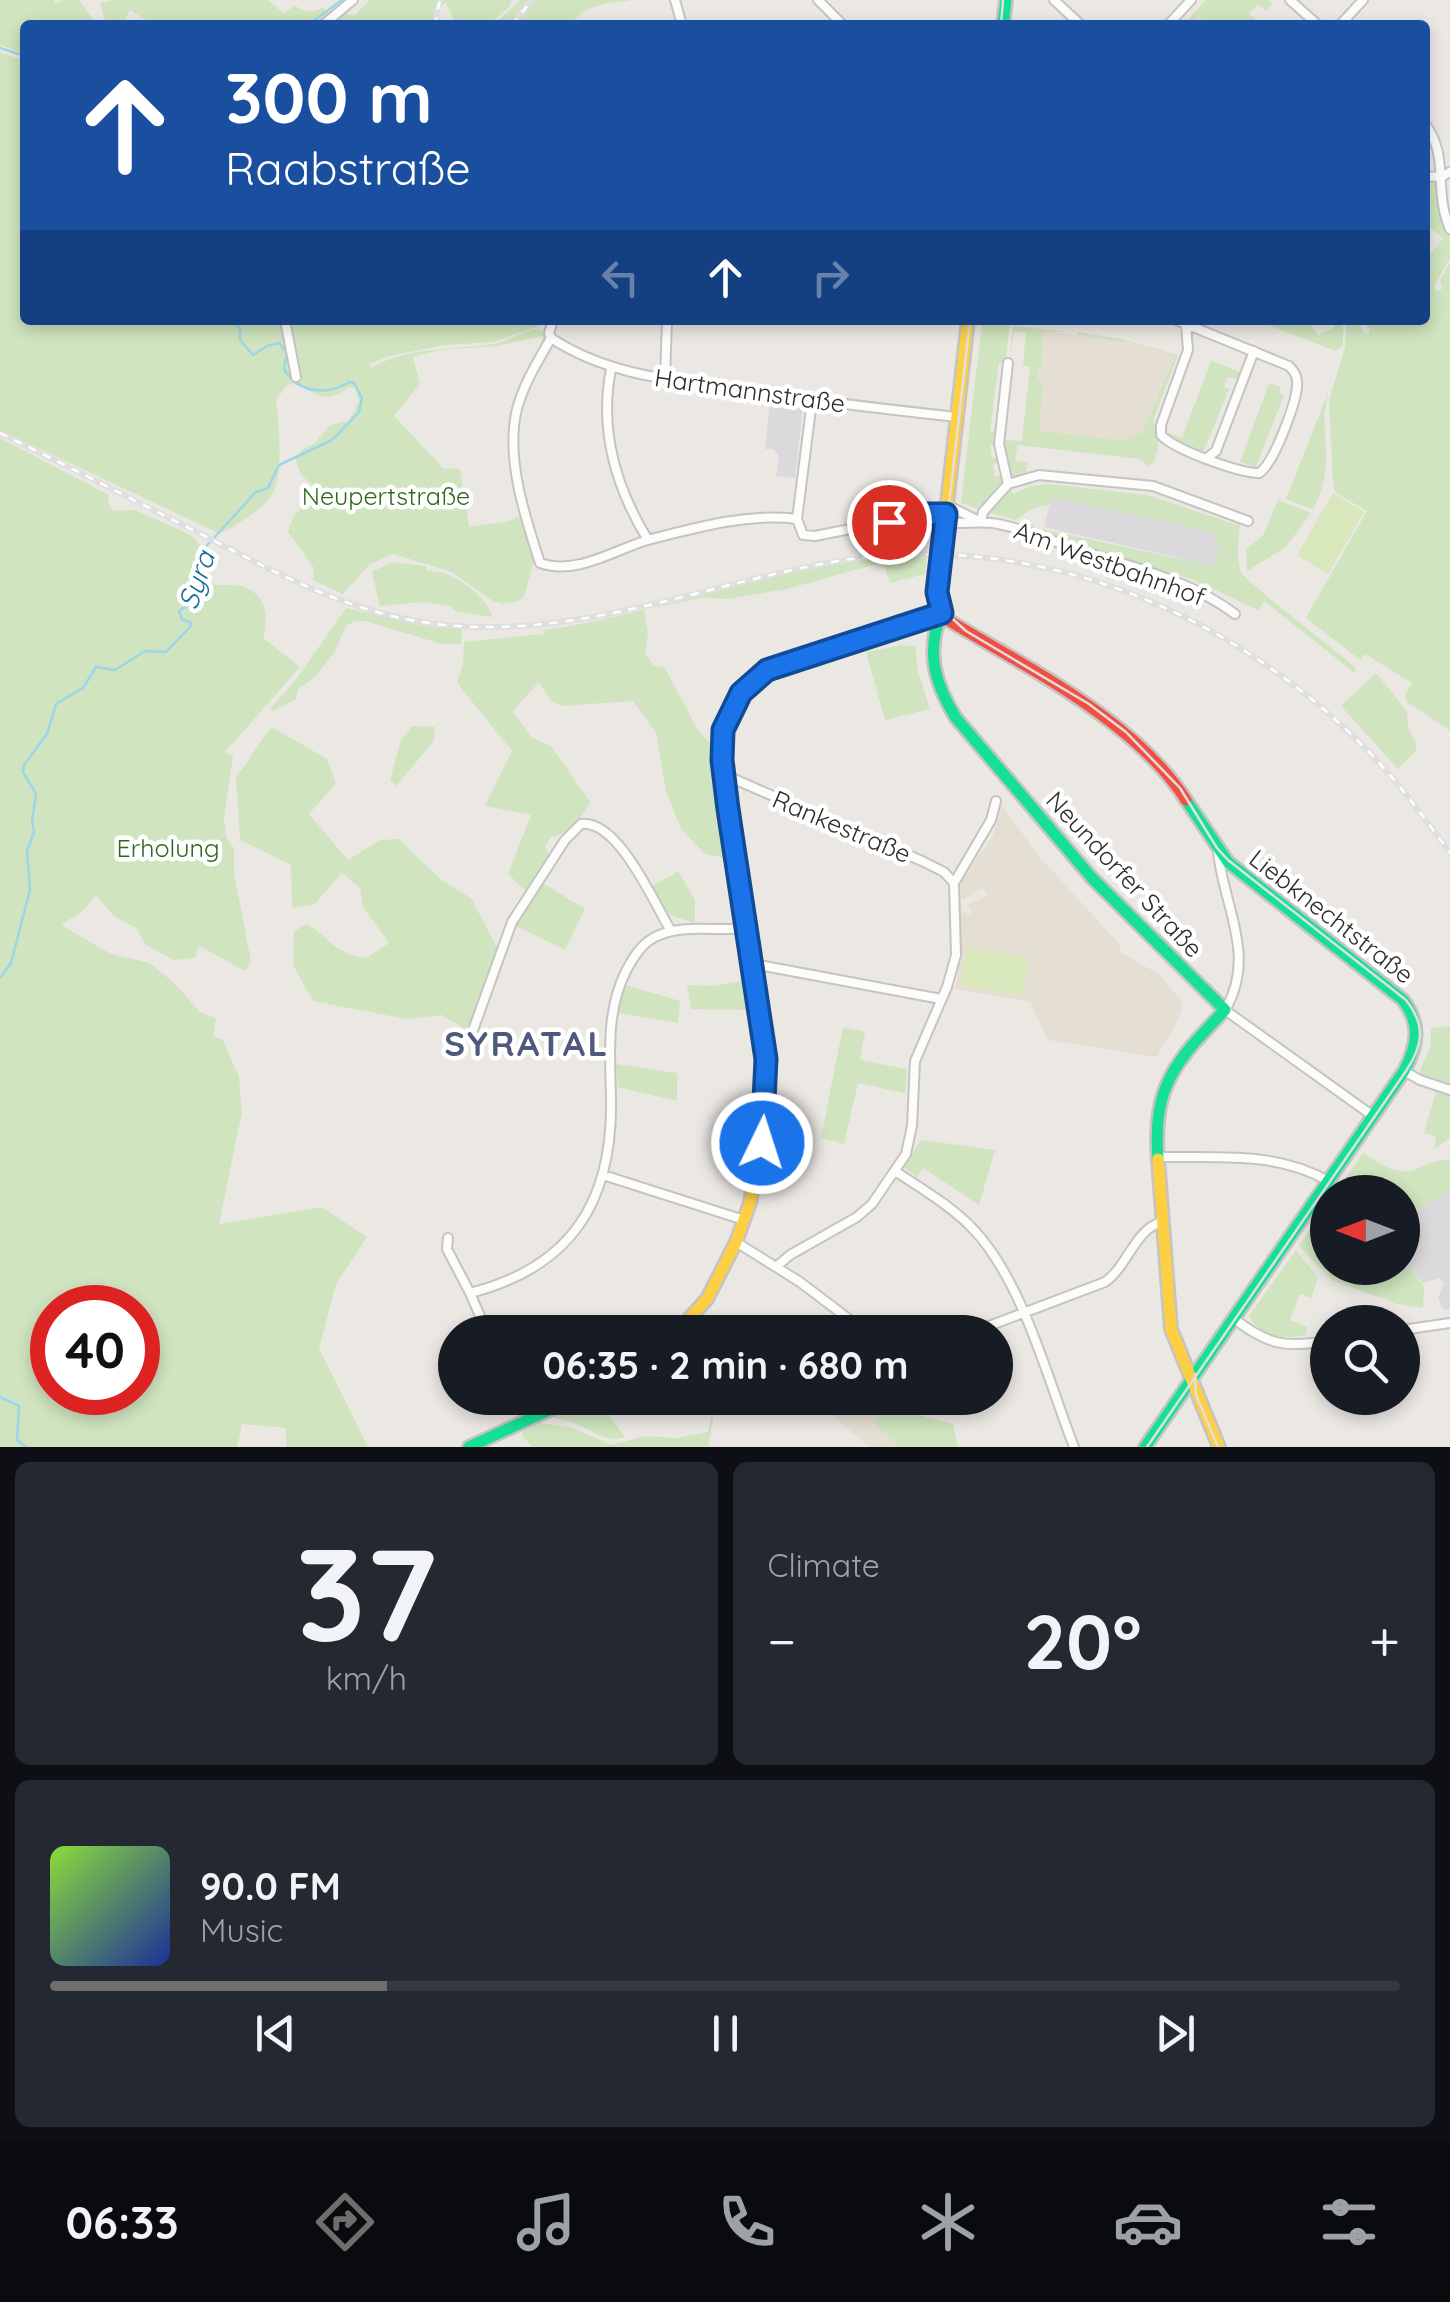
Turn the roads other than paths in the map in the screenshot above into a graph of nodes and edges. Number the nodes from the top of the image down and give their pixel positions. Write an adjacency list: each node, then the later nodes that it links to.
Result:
1 (1054, 0): 9 (street)
2 (1191, 0): 10 (street)
3 (1290, 0): 11 (street)
4 (1362, 0): 12 (street)
5 (352, 1): 7 (street)
6 (822, 1): 8 (street)
7 (329, 20)
8 (839, 20)
9 (1076, 20)
10 (1173, 20)
11 (1312, 20)
12 (1344, 20)
13 (1430, 132): 14 (street)
14 (1447, 174): 15 (street)
15 (1450, 229)
16 (287, 325): 25 (street)
17 (552, 325): 21 (street)
18 (667, 325): 26 (street)
19 (967, 325): 28 (street, Neundorfer Straße)
20 (1186, 325): 22 (street); 29 (street)
21 (551, 338): 24 (street, Hartmannstraße); 35 (street)
22 (1254, 351): 29 (street); 29 (street)
23 (1008, 363): 30 (street)
24 (611, 369): 26 (street, Hartmannstraße); 35 (street)
25 (296, 377)
26 (665, 378): 27 (street, Hartmannstraße)
27 (812, 401): 28 (street, Hartmannstraße); 32 (street)
28 (957, 417): 31 (street, Neundorfer Straße)
29 (1207, 458)
30 (1008, 484): 33 (street); 34 (street)
31 (945, 518): 32 (street); 34 (street, Am Westbahnhof); 34 (street, Am Westbahnhof); 36 (street, Neundorfer Straße, bridge)
32 (797, 519): 35 (street)
33 (1248, 521)
34 (981, 522): 37 (street, Am Westbahnhof)
35 (648, 540)
36 (942, 613): 38 (street); 40 (street, Liebknechtstraße); 46 (street, Neundorfer Straße)
37 (1236, 614)
38 (724, 780): 41 (street, Rankestraße); 42 (street)
39 (996, 801): 41 (street)
40 (1218, 851): 46 (street); 48 (street, Liebknechtstraße)
41 (954, 883): 45 (street)
42 (746, 928): 43 (street); 44 (street)
43 (671, 931): 47 (street); 53 (street)
44 (752, 966): 45 (street); 57 (street)
45 (941, 999): 52 (street)
46 (1225, 1010): 50 (street); 51 (street)
47 (472, 1033)
48 (1404, 1070): 49 (street); 50 (street, Liebknechtstraße)
49 (1450, 1090)
50 (1374, 1116): 55 (street, Liebknechtstraße)
51 (1156, 1157): 54 (street); 58 (street)
52 (895, 1171): 61 (street); 63 (street)
53 (603, 1175): 57 (street); 62 (street)
54 (1317, 1175)
55 (1332, 1175)
56 (1310, 1207): 68 (street, Liebknechtstraße)
57 (744, 1220): 60 (street)
58 (1161, 1222): 63 (street); 72 (street)
59 (448, 1238): 62 (street)
60 (736, 1242): 61 (street); 65 (street)
61 (776, 1267): 66 (street)
62 (470, 1293): 64 (street)
63 (1023, 1314): 67 (street); 75 (street)
64 (480, 1315)
65 (692, 1315)
66 (842, 1315)
67 (1013, 1318)
68 (1233, 1318): 71 (street); 72 (street, Liebknechtstraße)
69 (1450, 1323): 70 (street)
70 (1420, 1327)
71 (1310, 1343)
72 (1192, 1379): 76 (street, Liebknechtstraße); 77 (street)
73 (538, 1415): 74 (street)
74 (469, 1447)
75 (1074, 1447)
76 (1145, 1447)
77 (1219, 1447)

